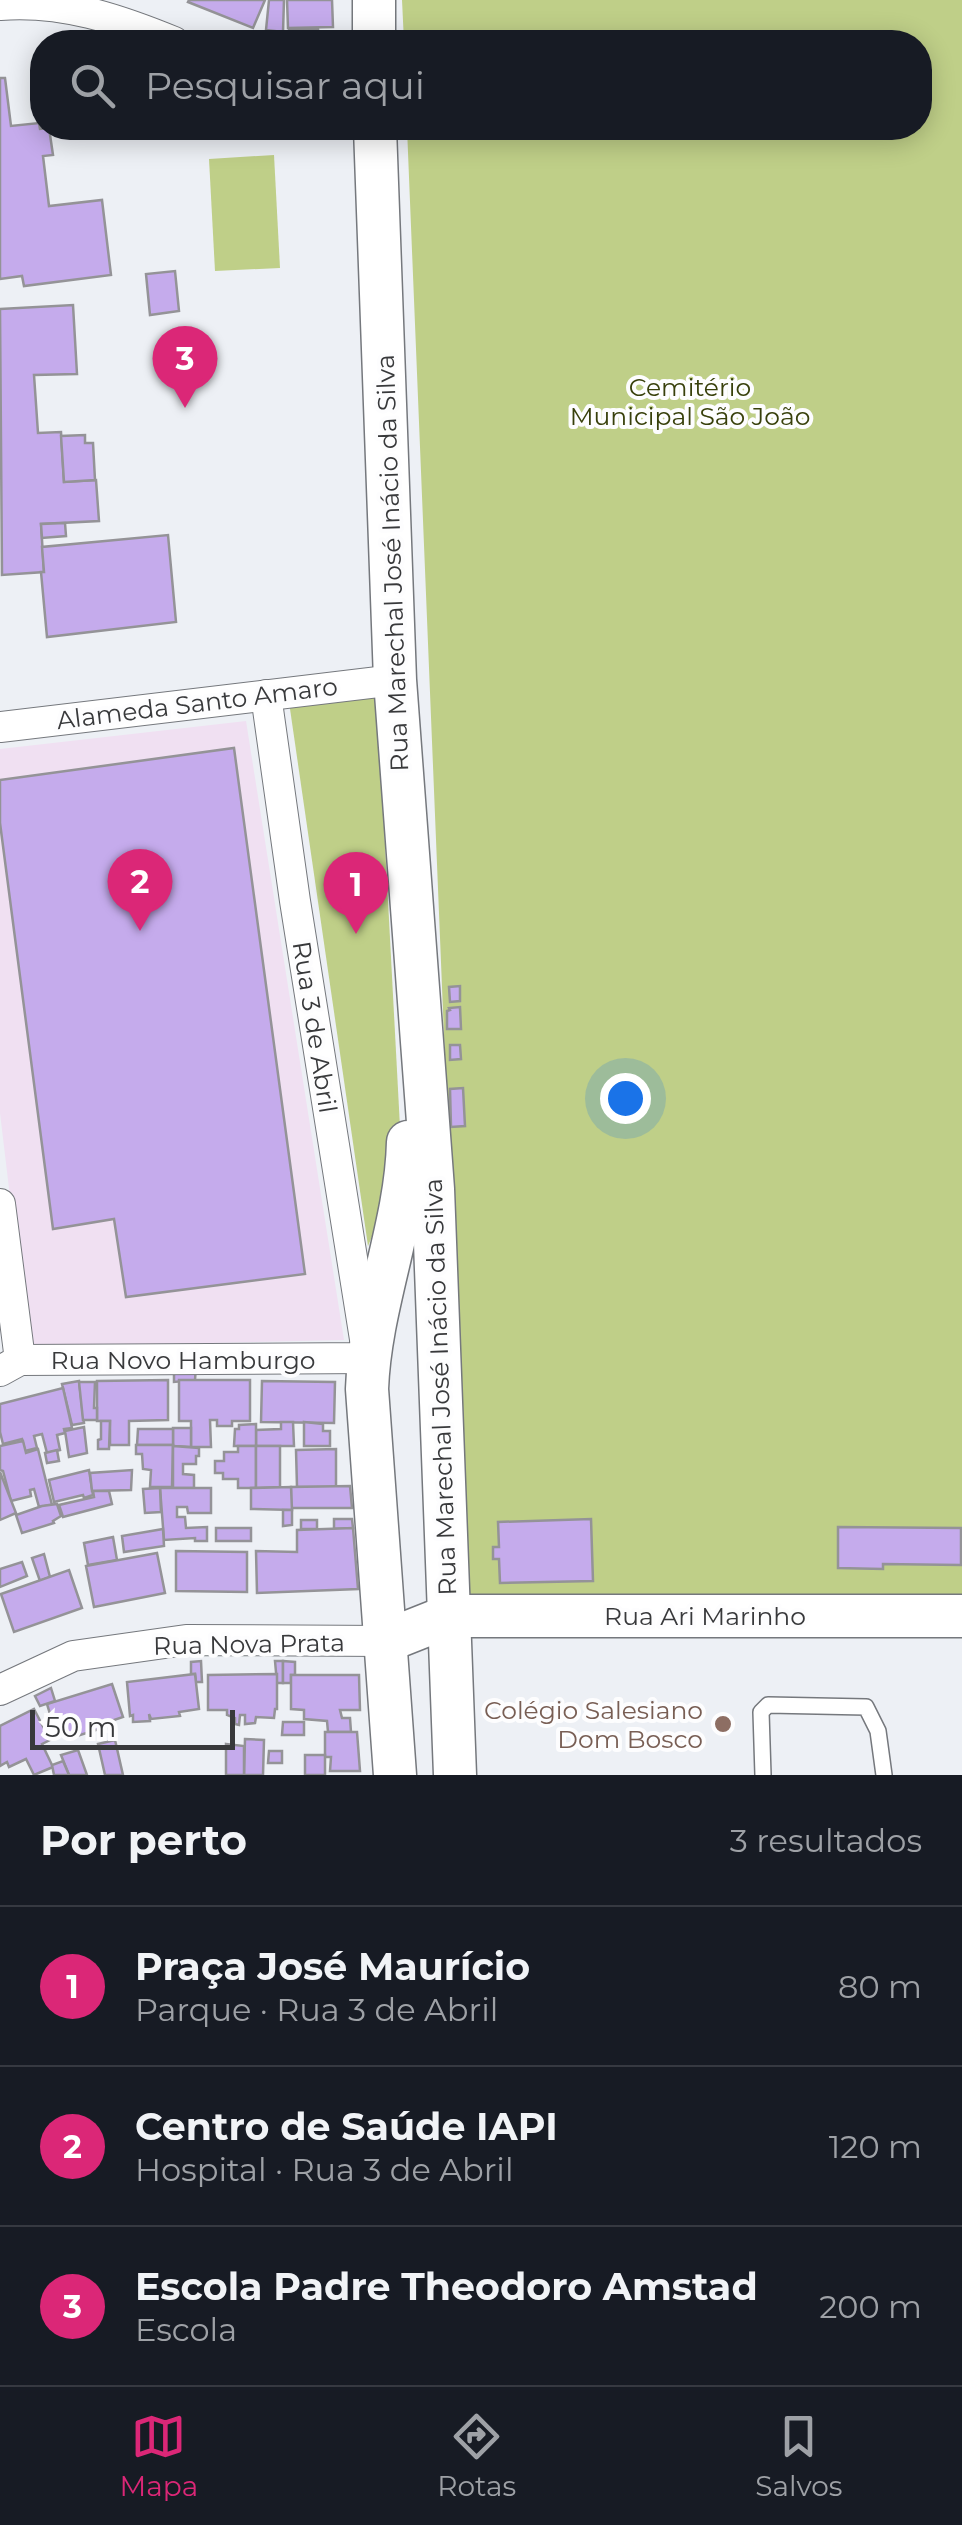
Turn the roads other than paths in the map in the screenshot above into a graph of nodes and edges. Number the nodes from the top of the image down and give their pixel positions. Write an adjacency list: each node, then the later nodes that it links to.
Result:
1 (374, 0): 4 (main road)
2 (0, 6): 3 (street)
3 (145, 30)
4 (374, 30)
5 (373, 140): 6 (main road, Rua Marechal José Inácio da Silva)
6 (395, 680): 7 (street, Alameda Santo Amaro); 9 (main road, Rua Marechal José Inácio da Silva)
7 (266, 696): 8 (street, Alameda Santo Amaro); 12 (street, Rua 3 de Abril)
8 (0, 726)
9 (420, 999): 10 (main road, Rua Marechal José Inácio da Silva); 12 (main road, Rua Marechal José Inácio da Silva)
10 (433, 1189): 12 (main road); 14 (main road, Rua Marechal José Inácio da Silva)
11 (0, 1204): 13 (street)
12 (368, 1358): 13 (street, Rua Novo Hamburgo); 16 (main road, Rua Marechal José Inácio da Silva)
13 (10, 1366)
14 (449, 1616): 15 (main road, Rua Ari Marinho); 16 (main road); 19 (main road, Rua Marechal José Inácio da Silva)
15 (962, 1616)
16 (386, 1641): 17 (street, Rua Nova Prata); 18 (main road, Rua Marechal José Inácio da Silva)
17 (0, 1690)
18 (395, 1775)
19 (455, 1775)
20 (763, 1775): 21 (lane)
21 (884, 1775)

